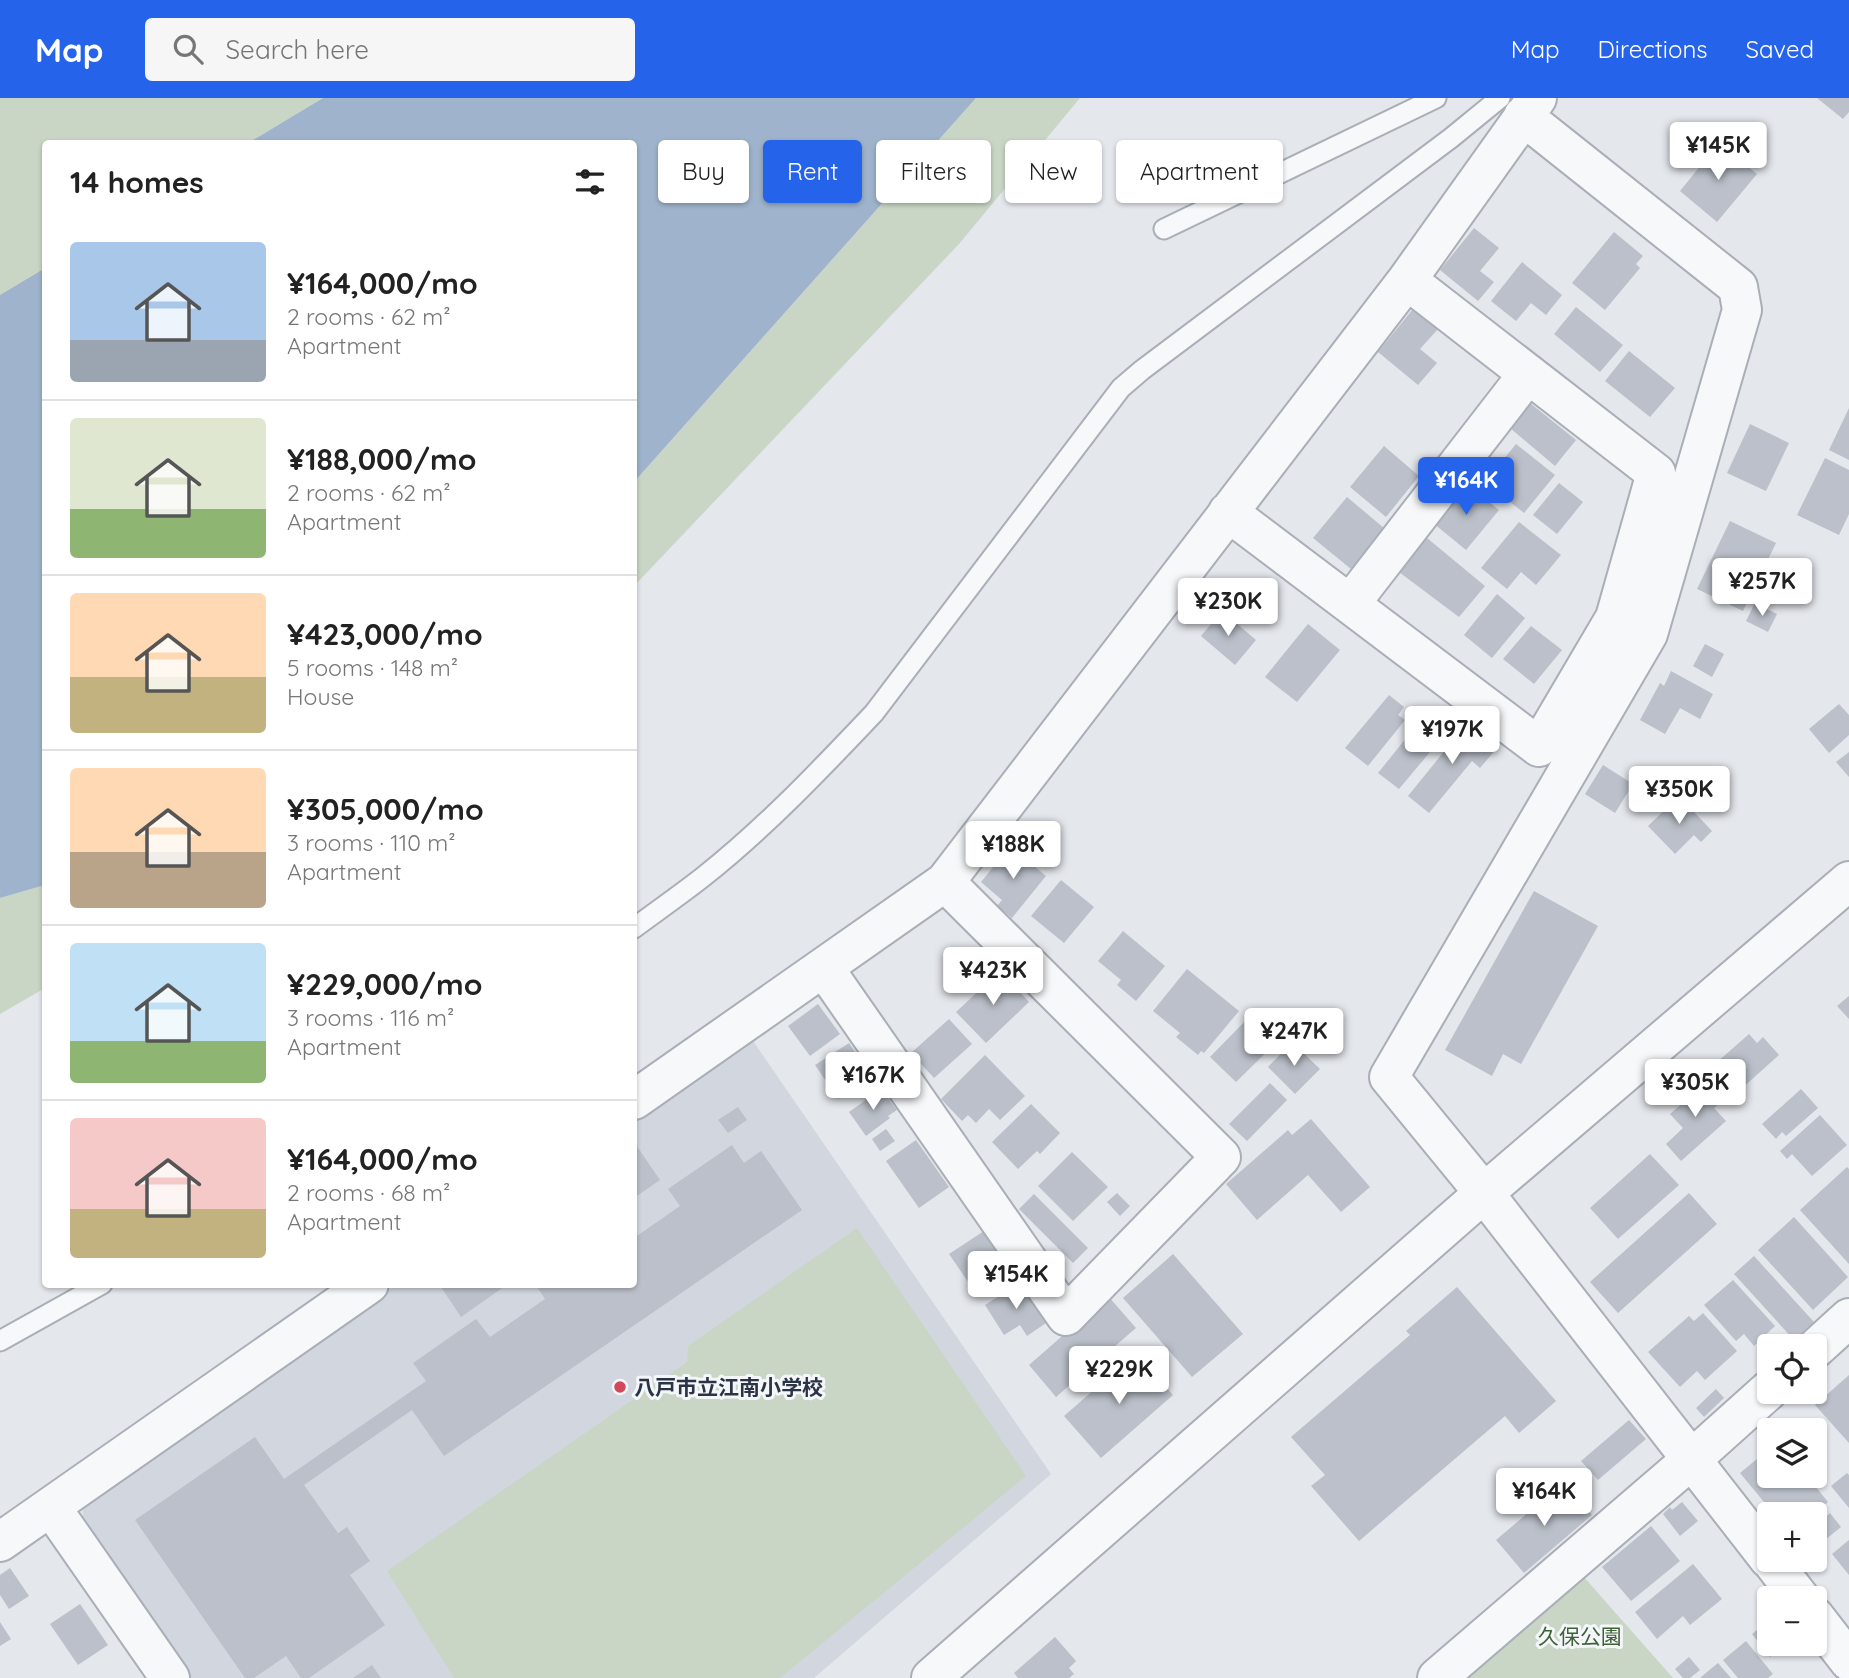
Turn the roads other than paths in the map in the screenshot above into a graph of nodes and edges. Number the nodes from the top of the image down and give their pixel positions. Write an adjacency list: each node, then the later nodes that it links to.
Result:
1 (1436, 98): 3 (lane)
2 (1521, 103): 4 (street); 10 (lane); 13 (street)
3 (1164, 229)
4 (1407, 280): 5 (street); 6 (street)
5 (1528, 374): 7 (street); 7 (street)
6 (1228, 512): 7 (street); 9 (street)
7 (1350, 604)
8 (1849, 881): 13 (street)
9 (945, 882): 11 (street); 11 (street)
10 (637, 926)
11 (824, 968): 12 (street)
12 (637, 1098)
13 (1484, 1193): 20 (street); 28 (street)
14 (95, 1288): 18 (lane)
15 (363, 1288): 21 (street)
16 (1849, 1318): 17 (street)
17 (1827, 1338)
18 (0, 1341)
19 (1757, 1401): 20 (street)
20 (1692, 1459): 23 (street); 30 (street)
21 (51, 1507): 22 (street); 29 (street)
22 (0, 1542)
23 (1757, 1543)
24 (1779, 1572): 25 (street)
25 (1790, 1586)
26 (1827, 1633): 27 (street)
27 (1849, 1661)
28 (943, 1674)
29 (170, 1678)
30 (1437, 1678)

